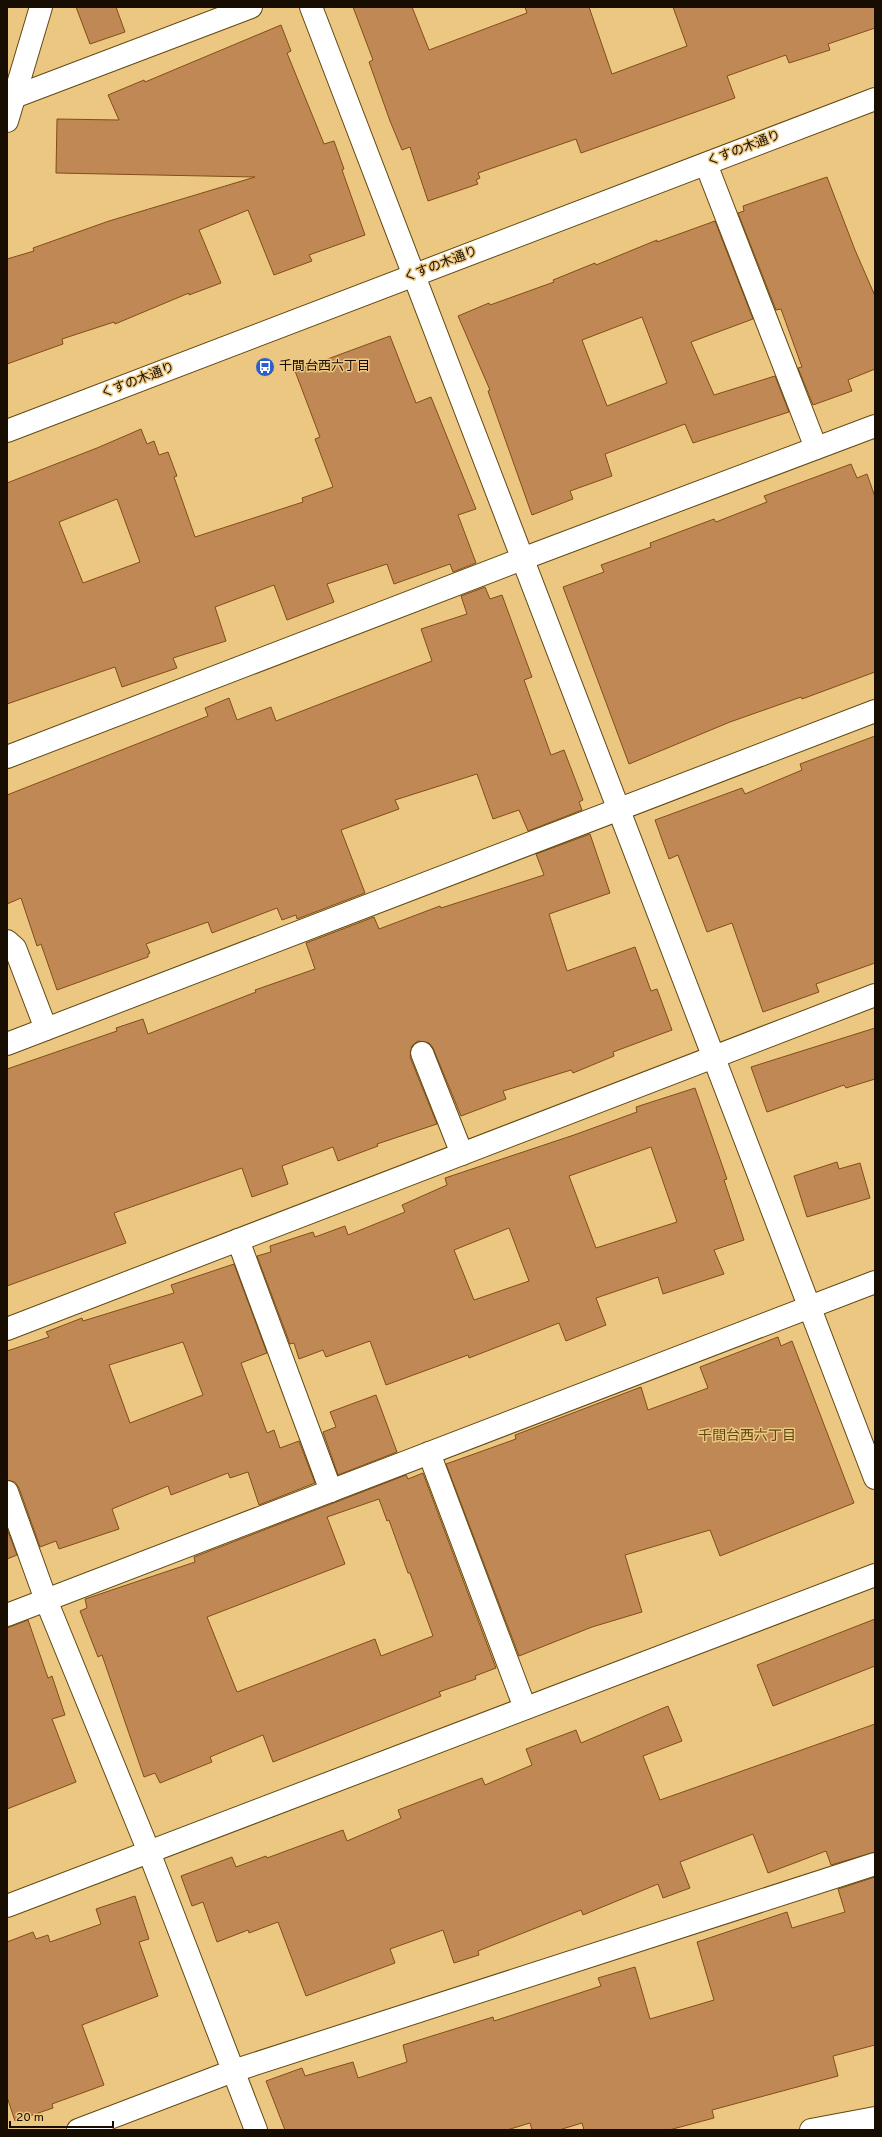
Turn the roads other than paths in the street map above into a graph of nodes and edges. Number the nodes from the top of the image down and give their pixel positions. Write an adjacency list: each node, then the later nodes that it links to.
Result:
1 (41, 7): 4 (street)
2 (251, 7): 4 (street)
3 (311, 7): 8 (street)
4 (14, 97): 6 (street)
5 (875, 99): 7 (street, くすの木通り)
6 (7, 121)
7 (706, 164): 8 (street, くすの木通り); 11 (street)
8 (413, 276): 10 (street, くすの木通り); 12 (street)
9 (875, 426): 11 (street)
10 (7, 431)
11 (816, 448): 12 (street)
12 (522, 559): 14 (street); 15 (street)
13 (875, 711): 15 (street)
14 (7, 757)
15 (618, 810): 18 (street); 21 (street)
16 (7, 941): 18 (street)
17 (875, 995): 21 (street)
18 (46, 1029): 19 (street)
19 (7, 1044)
20 (422, 1053): 22 (street)
21 (713, 1057): 22 (street); 25 (street)
22 (462, 1154): 23 (street)
23 (238, 1240): 26 (street); 29 (street)
24 (875, 1282): 25 (street)
25 (809, 1307): 27 (street); 28 (street)
26 (7, 1329)
27 (429, 1453): 29 (street); 34 (street)
28 (875, 1478)
29 (331, 1491): 32 (street)
30 (7, 1492): 32 (street)
31 (875, 1575): 34 (street)
32 (46, 1600): 33 (street); 35 (street)
33 (7, 1615)
34 (525, 1708): 35 (street)
35 (149, 1852): 37 (street); 38 (street)
36 (875, 1864): 38 (street)
37 (7, 1906)
38 (233, 2071): 40 (street); 41 (street)
39 (875, 2118): 42 (street)
40 (78, 2130)
41 (256, 2130)
42 (811, 2130)

